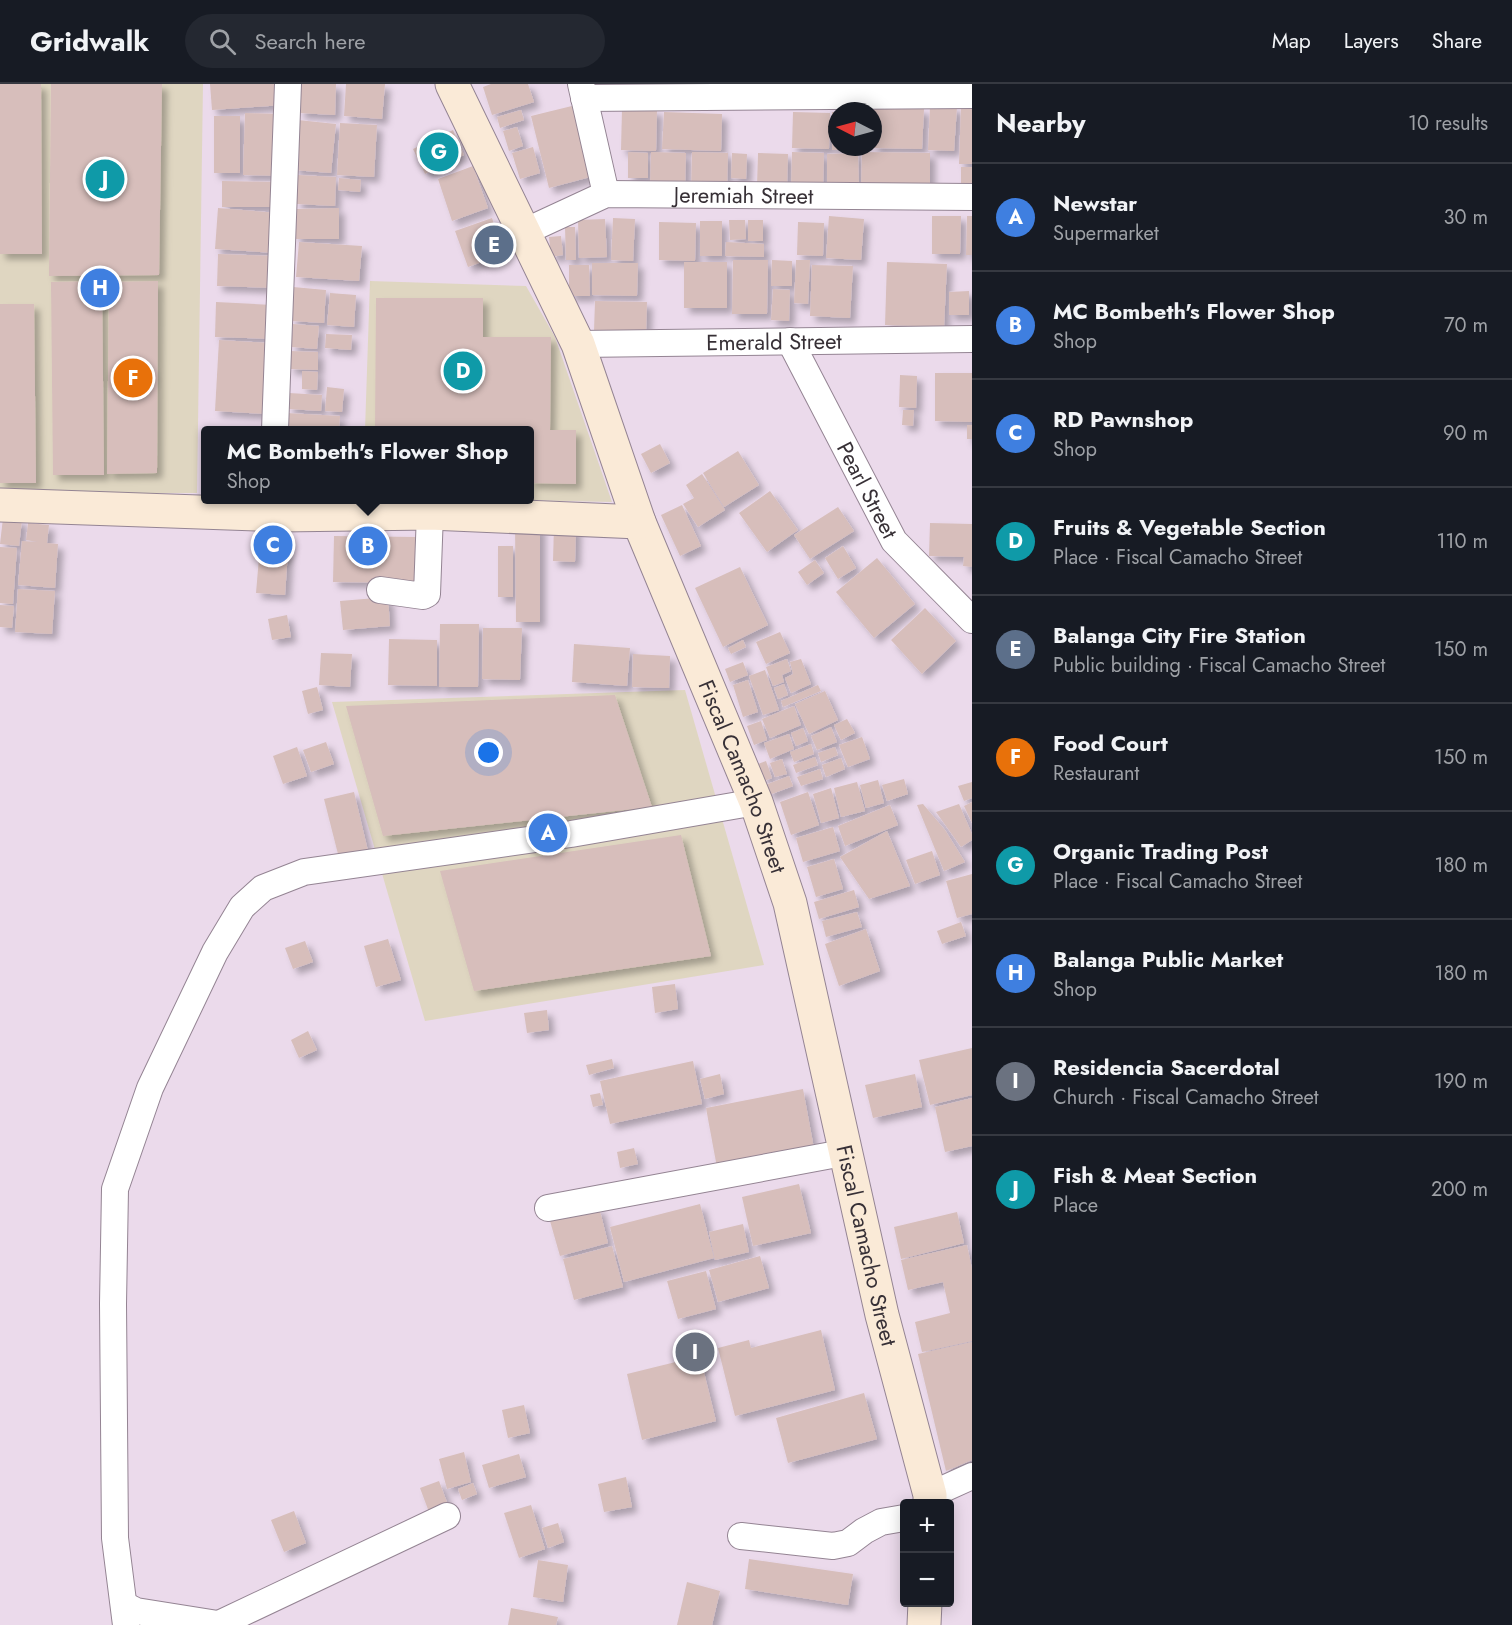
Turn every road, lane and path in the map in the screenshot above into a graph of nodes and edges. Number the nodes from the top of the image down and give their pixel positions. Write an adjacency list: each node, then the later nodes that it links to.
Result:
1 (288, 84): 11 (street)
2 (452, 84): 7 (street, Fiscal Camacho Street)
3 (583, 91): 4 (street); 5 (street)
4 (972, 95)
5 (606, 194): 6 (street, Jeremiah Street); 7 (street, Jeremiah Street)
6 (972, 197)
7 (524, 232): 10 (street, Fiscal Camacho Street)
8 (972, 339): 9 (street, Emerald Street)
9 (790, 341): 10 (street, Emerald Street); 17 (street, Pearl Street)
10 (578, 344): 15 (street, Fiscal Camacho Street)
11 (275, 426)
12 (0, 505): 13 (street)
13 (280, 507): 14 (street)
14 (430, 513): 15 (street); 16 (street)
15 (639, 522): 18 (street, Fiscal Camacho Street)
16 (380, 590)
17 (972, 620)
18 (756, 802): 19 (street, Fiscal Camacho Street); 27 (street)
19 (848, 1152): 20 (street); 22 (street, Fiscal Camacho Street)
20 (548, 1208)
21 (972, 1476): 22 (street)
22 (930, 1499)
23 (447, 1516): 28 (street)
24 (900, 1519): 25 (street)
25 (741, 1536)
26 (925, 1607): 29 (street)
27 (126, 1615): 28 (street)
28 (221, 1624)
29 (924, 1625)

